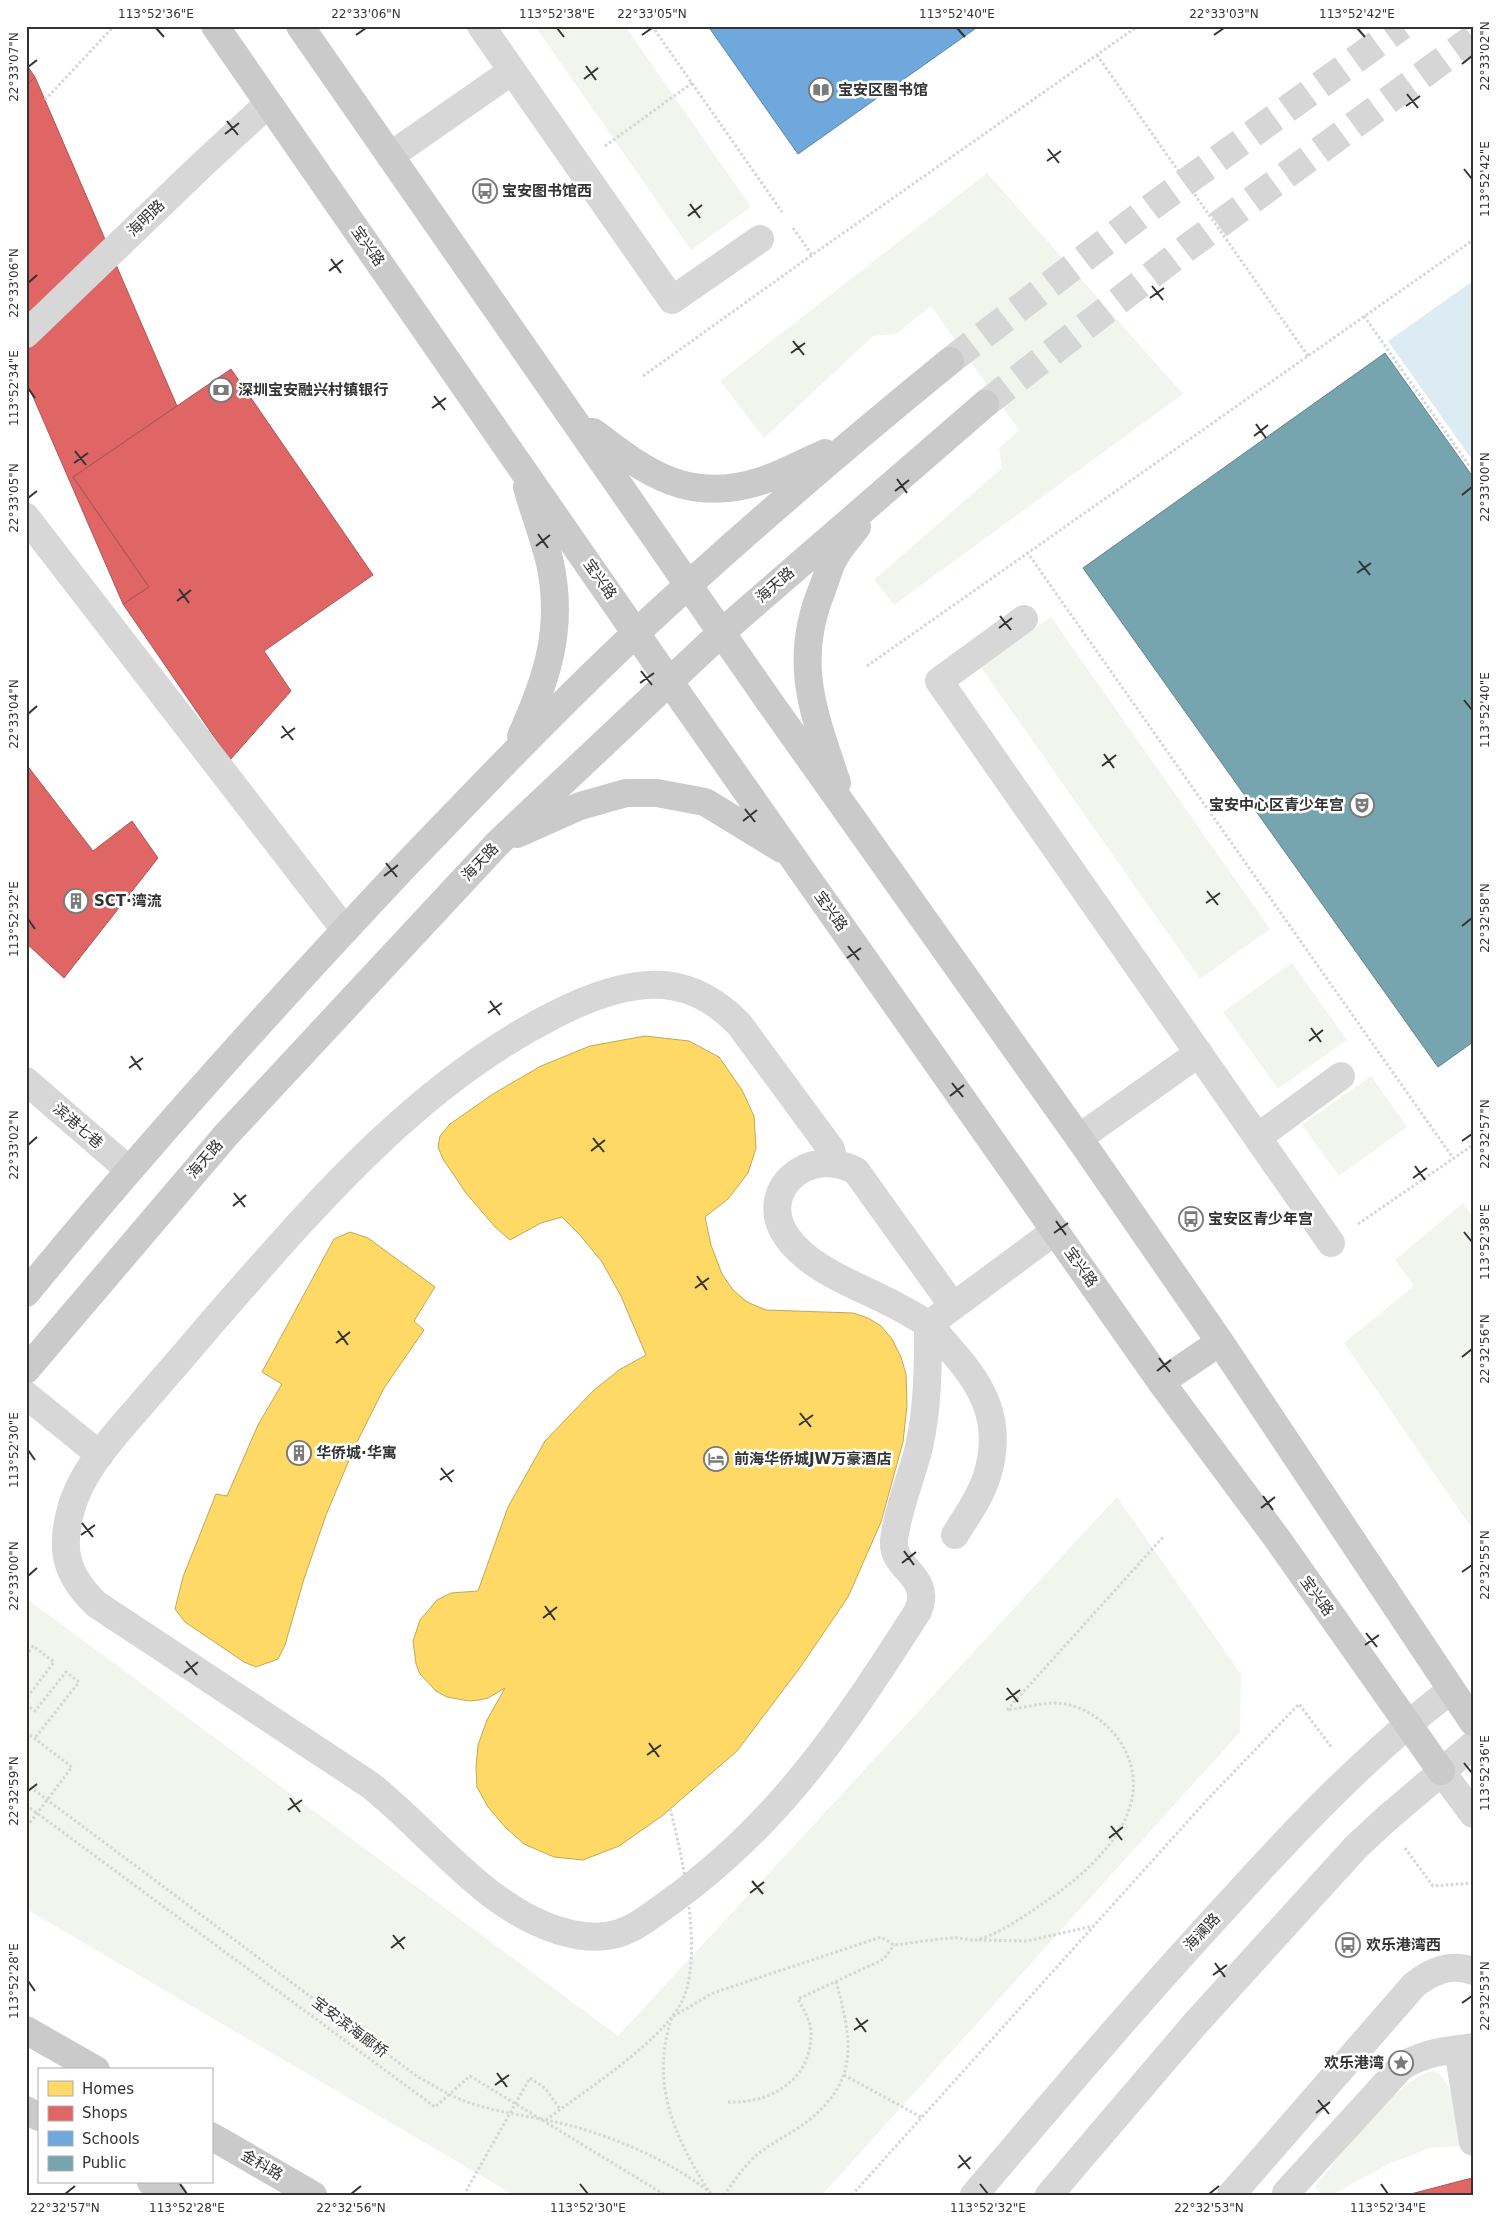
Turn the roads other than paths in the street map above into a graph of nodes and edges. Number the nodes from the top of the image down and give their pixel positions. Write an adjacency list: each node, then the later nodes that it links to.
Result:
1 (215, 26): 5 (main road, 宝兴路)
2 (300, 26): 6 (main road)
3 (481, 26): 4 (street)
4 (512, 71): 6 (street); 7 (street)
5 (268, 104): 8 (street, 海明路); 13 (main road, 宝兴路)
6 (390, 156): 11 (main road)
7 (760, 239)
8 (26, 334)
9 (950, 361): 12 (main road)
10 (985, 404): 14 (main road, 海天路)
11 (572, 416): 12 (main road); 16 (main road)
12 (851, 441): 16 (main road)
13 (519, 461): 18 (main road, 宝兴路); 21 (main road)
14 (889, 486): 19 (main road, 海天路); 22 (main road)
15 (26, 517): 25 (street)
16 (689, 585): 18 (main road); 19 (main road)
17 (1024, 619): 26 (street)
18 (637, 632): 20 (main road, 宝兴路); 21 (main road)
19 (722, 632): 20 (main road, 海天路); 22 (main road)
20 (669, 681): 23 (main road, 海天路); 24 (main road, 宝兴路)
21 (514, 752): 25 (main road)
22 (846, 810): 30 (main road)
23 (498, 844): 24 (main road); 39 (main road, 海天路)
24 (791, 854): 33 (main road, 宝兴路)
25 (345, 930): 32 (main road)
26 (1199, 1053): 29 (street); 30 (street)
27 (1341, 1076): 29 (street)
28 (26, 1081): 32 (street, 滨港七巷)
29 (1258, 1137): 34 (street)
30 (1079, 1138): 38 (main road)
31 (834, 1162): 36 (street); 37 (street); 42 (street)
32 (129, 1170): 35 (main road)
33 (1055, 1231): 36 (street); 40 (main road, 宝兴路)
34 (1331, 1243)
35 (26, 1293)
36 (953, 1306): 37 (street)
37 (928, 1325): 42 (street); 43 (street)
38 (1220, 1342): 40 (main road); 44 (main road)
39 (26, 1370)
40 (1161, 1382): 46 (main road, 宝兴路)
41 (26, 1395): 42 (street)
42 (100, 1455)
43 (955, 1535)
44 (1450, 1690): 45 (main road); 46 (street, 海澜路)
45 (1473, 1722)
46 (1408, 1723): 48 (main road, 宝兴路); 62 (street, 海澜路)
47 (1473, 1745): 48 (street)
48 (1441, 1771): 49 (street, 宝兴路); 63 (street)
49 (1473, 1814)
50 (1473, 1971): 64 (street)
51 (26, 2030): 53 (main road)
52 (1466, 2048): 57 (street); 59 (street)
53 (92, 2068)
54 (26, 2110): 55 (main road)
55 (38, 2117)
56 (212, 2137): 61 (main road, 金科路)
57 (1473, 2142)
58 (154, 2184): 60 (main road)
59 (1286, 2193)
60 (173, 2195)
61 (313, 2195)
62 (974, 2195)
63 (1049, 2195)
64 (1231, 2195)

